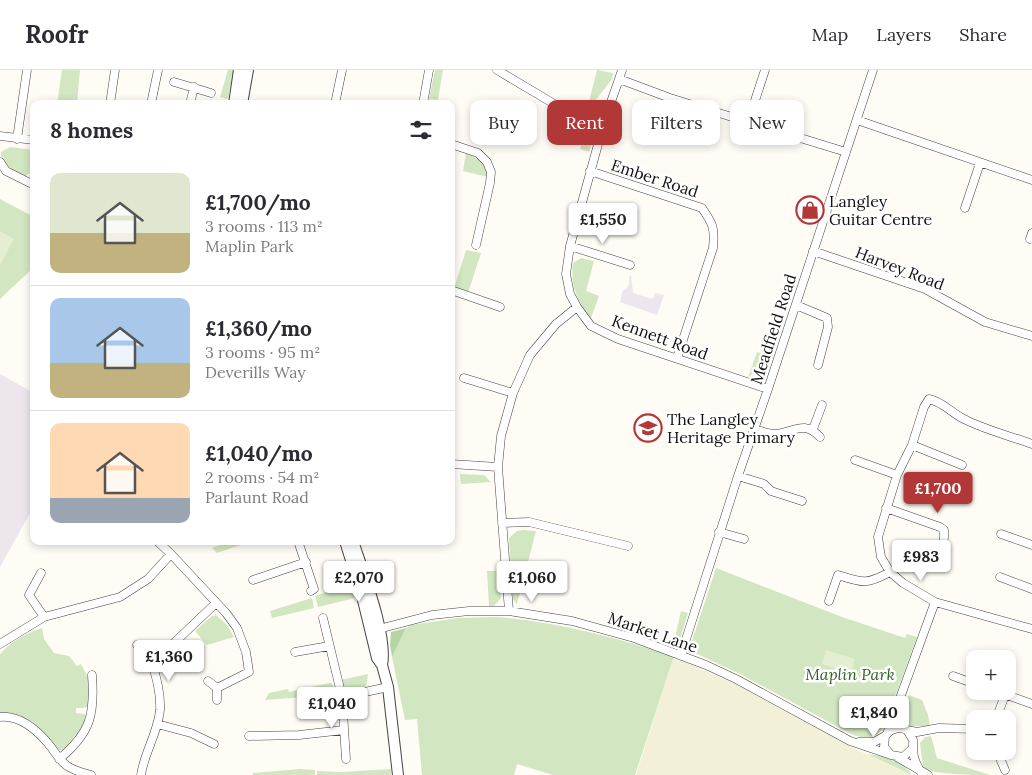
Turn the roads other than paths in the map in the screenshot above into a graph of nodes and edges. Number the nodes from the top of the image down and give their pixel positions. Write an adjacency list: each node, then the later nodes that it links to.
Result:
1 (27, 70): 29 (street)
2 (116, 70): 16 (street)
3 (158, 70): 17 (street)
4 (239, 70): 19 (street)
5 (248, 70): 20 (street)
6 (342, 70): 21 (street)
7 (429, 70): 22 (street)
8 (497, 70): 23 (street)
9 (622, 70): 12 (street, Kennett Road)
10 (765, 70): 25 (street)
11 (874, 70): 27 (street, Meadfield Road)
12 (619, 79): 24 (street, Kennett Road); 26 (street)
13 (174, 82): 14 (street)
14 (194, 87): 15 (street); 18 (street)
15 (212, 93)
16 (111, 100)
17 (152, 100)
18 (191, 100)
19 (235, 100)
20 (243, 100)
21 (336, 100)
22 (424, 100)
23 (548, 100)
24 (612, 100)
25 (755, 100)
26 (730, 116)
27 (857, 120): 35 (street, Meadfield Road); 37 (street)
28 (1, 136): 29 (street); 32 (street)
29 (16, 139): 31 (street)
30 (804, 139): 35 (street)
31 (30, 140)
32 (0, 145)
33 (455, 145): 42 (street)
34 (598, 145): 38 (street, Kennett Road)
35 (846, 152): 44 (street, Meadfield Road)
36 (0, 162): 40 (street)
37 (980, 163): 39 (street); 41 (street)
38 (590, 171): 43 (street, Kennett Road); 51 (street, Ember Road)
39 (1032, 180)
40 (30, 183)
41 (966, 208)
42 (476, 245)
43 (570, 246): 45 (street); 49 (street, Kennett Road)
44 (813, 251): 47 (street, Meadfield Road); 50 (street, Harvey Road)
45 (630, 265)
46 (455, 291): 48 (street)
47 (796, 305): 52 (street); 54 (street, Meadfield Road)
48 (500, 306)
49 (576, 307): 51 (street, Kennett Road); 55 (street)
50 (1032, 336)
51 (677, 358): 54 (street, Kennett Road)
52 (818, 365)
53 (464, 378): 55 (street)
54 (768, 389): 57 (street, Meadfield Road)
55 (513, 394): 65 (street)
56 (822, 405): 58 (street)
57 (754, 429): 58 (street); 67 (street, Meadfield Road)
58 (813, 429): 59 (street)
59 (820, 437)
60 (1032, 444): 61 (street)
61 (912, 446): 64 (street); 66 (street)
62 (855, 460): 66 (street)
63 (455, 464): 65 (street)
64 (962, 465)
65 (498, 467): 70 (street)
66 (897, 475): 69 (street)
67 (738, 476): 68 (street); 71 (street, Meadfield Road)
68 (802, 501)
69 (886, 508): 80 (street); 83 (street)
70 (502, 523): 79 (street); 92 (street)
71 (720, 532): 73 (street); 101 (street, Meadfield Road)
72 (1001, 534): 78 (street)
73 (744, 539)
74 (161, 545): 81 (street)
75 (300, 545): 82 (street)
76 (346, 545): 96 (street)
77 (354, 545): 96 (street)
78 (1032, 545)
79 (628, 546)
80 (941, 553)
81 (171, 554): 91 (street); 93 (street)
82 (306, 562): 86 (street); 88 (street)
83 (890, 572): 89 (street); 90 (street)
84 (41, 573): 93 (street)
85 (1000, 578): 87 (street)
86 (253, 580)
87 (1032, 589)
88 (312, 591)
89 (829, 601)
90 (935, 602): 95 (street); 113 (street)
91 (216, 603): 102 (street); 107 (street)
92 (509, 611): 96 (street, Market Lane); 101 (street, Market Lane)
93 (44, 617): 97 (street)
94 (322, 618): 99 (street)
95 (1032, 629)
96 (375, 630): 108 (street)
97 (0, 644)
98 (137, 645): 102 (street)
99 (329, 646): 100 (street); 109 (street)
100 (295, 652)
101 (681, 655): 123 (street, Market Lane)
102 (151, 660): 115 (street)
103 (92, 675): 127 (street)
104 (953, 676): 106 (street)
105 (208, 681): 107 (street)
106 (966, 681)
107 (217, 688): 111 (street)
108 (388, 688): 109 (street); 134 (street)
109 (342, 697): 118 (street)
110 (1016, 698): 112 (street)
111 (217, 700)
112 (1032, 704)
113 (897, 708): 117 (street); 120 (street)
114 (0, 717): 127 (street)
115 (157, 724): 124 (street); 133 (street)
116 (966, 728): 119 (street)
117 (905, 729): 119 (street); 120 (street); 122 (street)
118 (344, 730): 121 (street); 128 (street)
119 (925, 731): 122 (street)
120 (887, 734): 123 (street); 126 (street)
121 (249, 736)
122 (913, 740): 125 (street)
123 (850, 741): 126 (street, Market Lane)
124 (214, 744)
125 (912, 749): 126 (street); 131 (street)
126 (894, 756): 131 (street, Market Lane)
127 (59, 759): 132 (street)
128 (346, 760)
129 (1001, 760): 130 (street)
130 (1005, 770)
131 (924, 773)
132 (91, 775)
133 (141, 775)
134 (398, 775)

